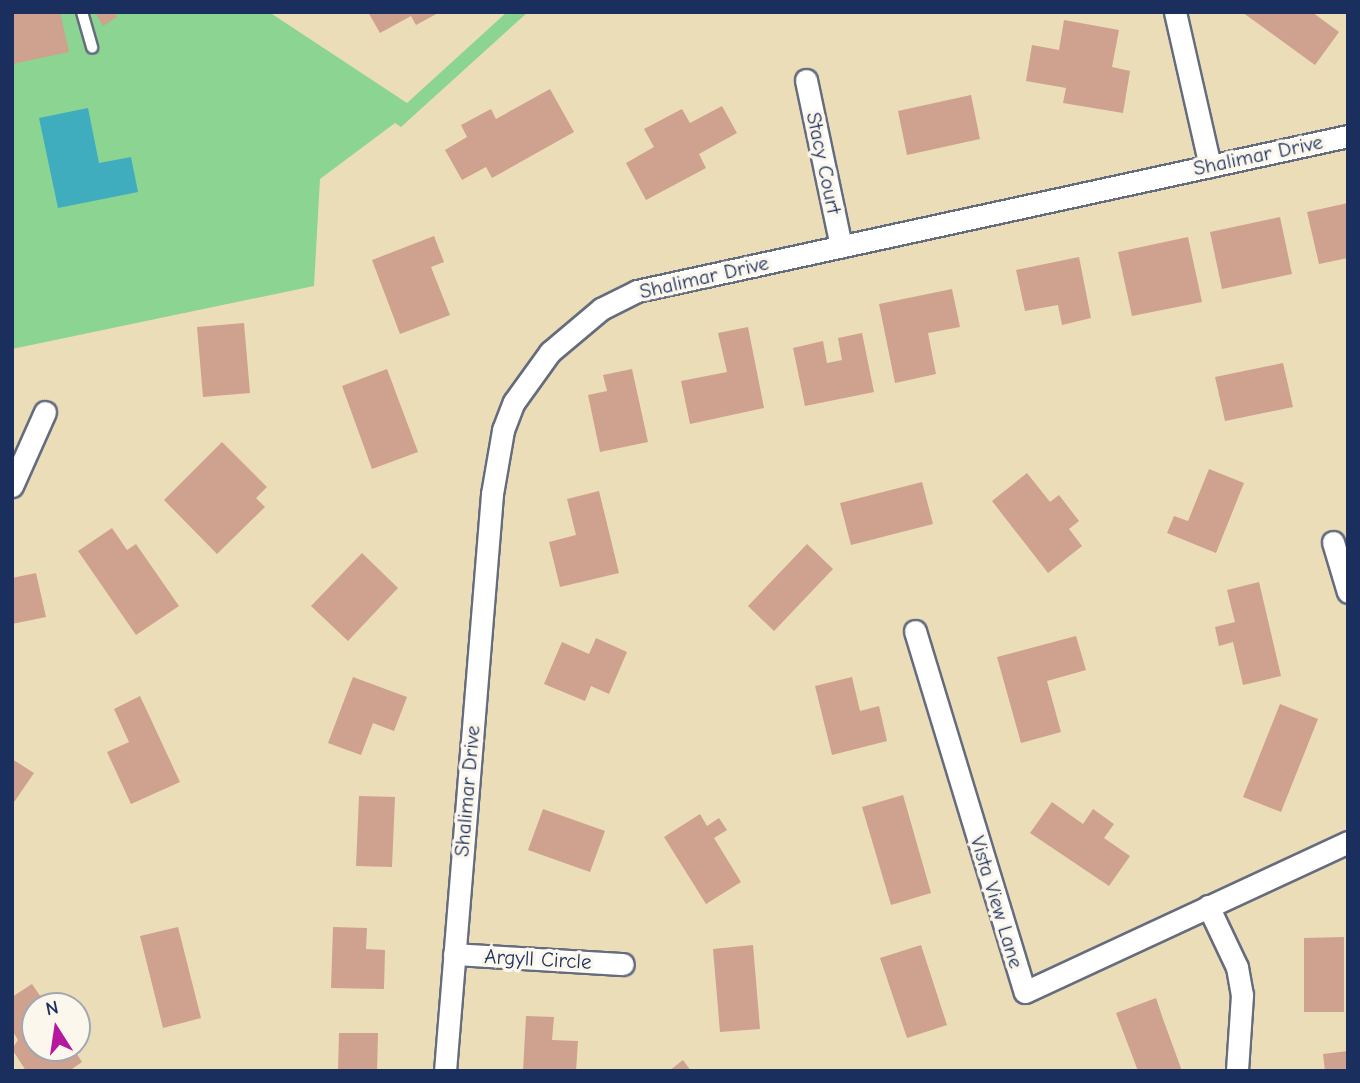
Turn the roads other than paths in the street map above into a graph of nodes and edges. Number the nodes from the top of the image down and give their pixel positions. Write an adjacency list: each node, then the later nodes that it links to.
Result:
1 (82, 12): 3 (lane)
2 (1175, 12): 6 (street)
3 (92, 48)
4 (806, 80): 7 (street, Stacy Court)
5 (1348, 136): 6 (street, Shalimar Drive)
6 (1210, 166): 7 (street, Shalimar Drive)
7 (841, 246): 15 (street, Shalimar Drive)
8 (45, 412): 9 (street)
9 (12, 486)
10 (1333, 542): 11 (street)
11 (1348, 592)
12 (915, 631): 14 (street, Vista View Lane)
13 (1348, 842): 14 (street, Vista View Lane)
14 (1208, 906): 18 (street)
15 (454, 954): 16 (street, Argyll Circle); 17 (street, Shalimar Drive)
16 (623, 964)
17 (445, 1071)
18 (1237, 1071)

